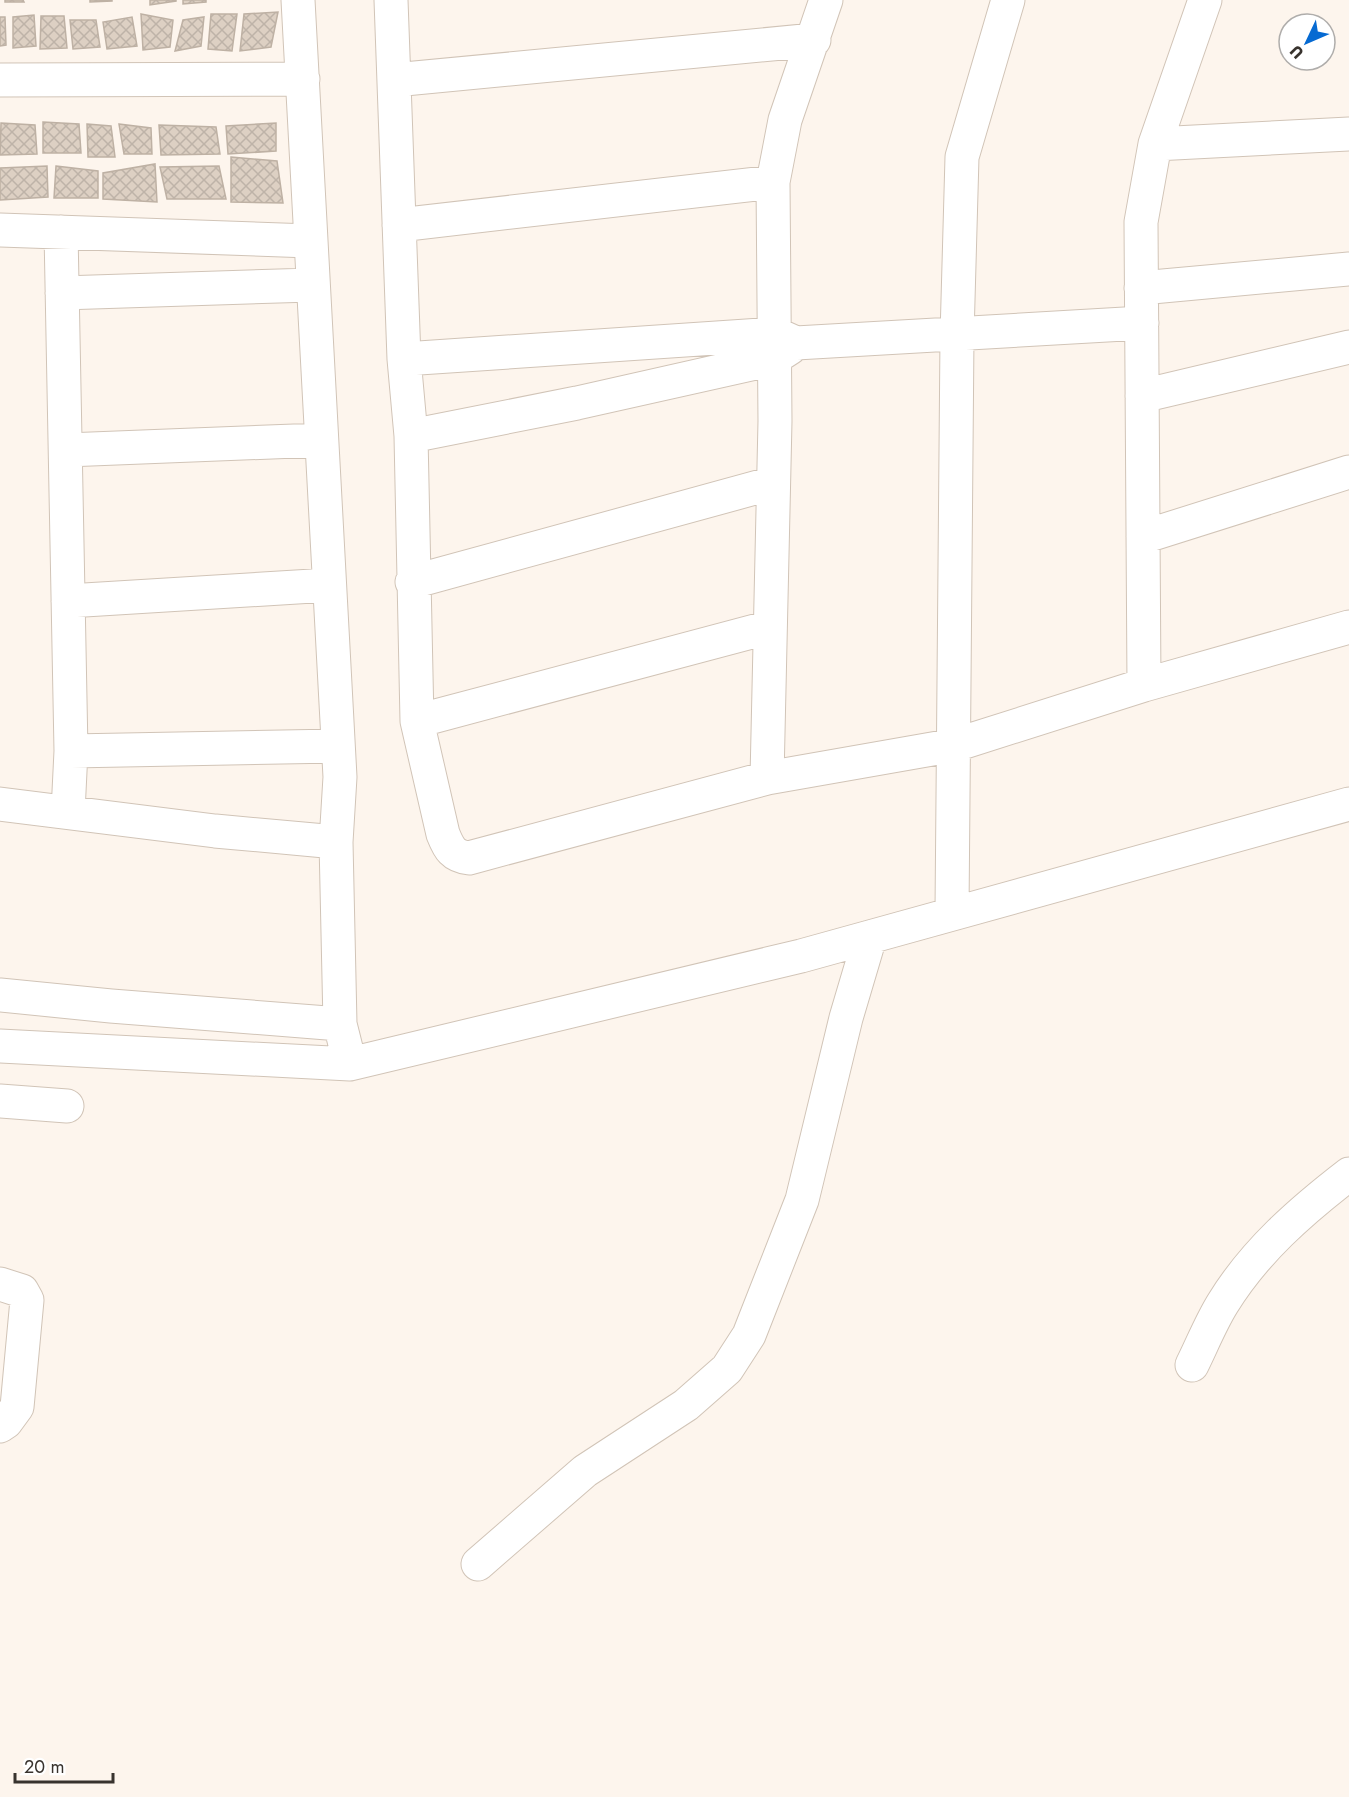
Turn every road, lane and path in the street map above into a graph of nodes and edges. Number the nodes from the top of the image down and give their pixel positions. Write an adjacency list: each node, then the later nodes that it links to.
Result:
1 (298, 0): 7 (street)
2 (391, 0): 9 (street)
3 (826, 0): 6 (street)
4 (1008, 0): 22 (street)
5 (1205, 0): 11 (street)
6 (814, 40): 9 (street); 12 (street)
7 (303, 79): 8 (street); 16 (street)
8 (0, 80)
9 (394, 80): 13 (street)
10 (1349, 134): 11 (street)
11 (1155, 144): 19 (street)
12 (772, 182): 13 (street); 23 (street)
13 (399, 225): 25 (street)
14 (0, 230): 15 (street)
15 (61, 232): 16 (street); 20 (street)
16 (310, 241): 18 (street)
17 (1349, 269): 19 (street)
18 (312, 285): 20 (street); 28 (street)
19 (1141, 288): 21 (street)
20 (62, 293): 29 (street)
21 (1142, 323): 22 (street); 26 (street)
22 (957, 336): 23 (street); 40 (street)
23 (782, 345): 25 (street); 27 (street); 31 (street)
24 (1349, 347): 26 (street)
25 (404, 359): 27 (street)
26 (1142, 396): 32 (street)
27 (411, 436): 33 (street)
28 (321, 440): 29 (street); 34 (street)
29 (66, 450): 35 (street)
30 (1349, 471): 32 (street)
31 (773, 483): 33 (street); 36 (street)
32 (1143, 537): 38 (street)
33 (412, 582): 39 (street)
34 (329, 585): 35 (street); 41 (street)
35 (68, 602): 42 (street)
36 (770, 627): 39 (street); 43 (street)
37 (1349, 627): 38 (street)
38 (1144, 685): 40 (street)
39 (417, 721): 43 (street)
40 (956, 745): 43 (street); 48 (street)
41 (338, 746): 42 (street); 47 (street)
42 (71, 751): 46 (street)
43 (767, 778)
44 (0, 804): 46 (street)
45 (1349, 804): 48 (street)
46 (68, 812): 47 (street)
47 (336, 842): 51 (street)
48 (952, 912): 49 (street)
49 (870, 937): 53 (street); 60 (street)
50 (0, 995): 51 (street)
51 (340, 1024): 53 (street)
52 (0, 1046): 53 (street)
53 (350, 1064)
54 (0, 1101): 55 (street)
55 (67, 1106)
56 (1349, 1174): 58 (street)
57 (0, 1284): 59 (street)
58 (1192, 1365)
59 (0, 1426)
60 (478, 1564)

